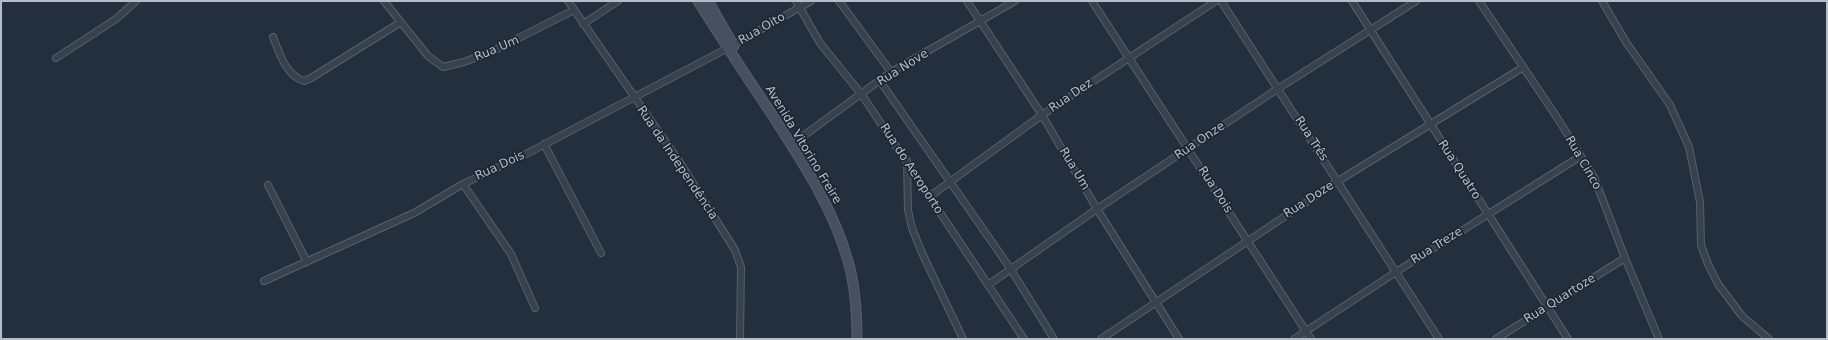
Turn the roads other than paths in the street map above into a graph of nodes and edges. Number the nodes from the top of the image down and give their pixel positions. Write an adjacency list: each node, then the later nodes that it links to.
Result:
1 (136, 1): 28 (street)
2 (384, 1): 21 (street, Rua Um)
3 (568, 1): 20 (street, Rua da Independência)
4 (618, 1): 23 (street)
5 (698, 1): 26 (street, Avenida Vitorino Freire)
6 (708, 1): 26 (street, Avenida Vitorino Freire)
7 (796, 1): 19 (street, Rua do Aeroporto)
8 (811, 1): 19 (street, Rua Oito)
9 (839, 1): 30 (street)
10 (967, 1): 22 (street, Rua Um)
11 (1015, 1): 22 (street, Rua Nove)
12 (1092, 1): 27 (street, Rua Dois)
13 (1216, 1): 27 (street, Rua Dez)
14 (1221, 1): 32 (street, Rua Três)
15 (1352, 1): 24 (street, Rua Quatro)
16 (1416, 1): 24 (street, Rua Onze)
17 (1479, 1): 29 (street, Rua Cinco)
18 (1602, 1): 75 (street)
19 (800, 7): 26 (street, Rua Oito); 33 (street, Rua do Aeroporto)
20 (574, 10): 21 (street, Rua Um); 23 (street, Rua da Independência)
21 (401, 22): 25 (street)
22 (980, 22): 30 (street, Rua Nove); 35 (street, Rua Um)
23 (583, 24): 34 (street, Rua da Independência)
24 (1371, 31): 32 (street, Rua Onze); 36 (street, Rua Quatro)
25 (272, 37)
26 (730, 46): 34 (street, Rua Dois); 37 (street, Avenida Vitorino Freire); 62 (street, Avenida Vitorino Freire)
27 (1129, 57): 35 (street, Rua Dez); 39 (street, Rua Dois)
28 (56, 58)
29 (1522, 68): 36 (street, Rua Doze); 40 (street, Rua Cinco)
30 (891, 72): 31 (street, Rua Nove)
31 (880, 81): 33 (street, Rua Nove); 43 (street)
32 (1278, 88): 39 (street, Rua Onze); 42 (street, Rua Três)
33 (862, 95): 37 (street, Rua Nove); 41 (street, Rua do Aeroporto)
34 (633, 96): 38 (street, Rua Dois); 61 (street, Rua da Independência)
35 (1042, 115): 43 (street, Rua Dez); 47 (street, Rua Um)
36 (1430, 124): 42 (street, Rua Doze); 48 (street, Rua Quatro)
37 (795, 142): 63 (street, Avenida Vitorino Freire)
38 (544, 144): 44 (street, Rua Dois); 50 (street)
39 (1188, 149): 47 (street, Rua Onze); 49 (street, Rua Dois)
40 (1581, 156): 48 (street, Rua Treze); 51 (street, Rua Cinco)
41 (906, 160): 46 (street, Rua do Aeroporto); 64 (street)
42 (1338, 181): 49 (street, Rua Doze); 54 (street, Rua Três)
43 (950, 182): 46 (street, Rua Dez); 53 (street)
44 (463, 184): 52 (street, Rua Dois); 59 (street)
45 (268, 185): 52 (street)
46 (929, 197): 56 (street, Rua do Aeroporto)
47 (1097, 209): 53 (street, Rua Onze); 57 (street, Rua Um)
48 (1488, 214): 54 (street, Rua Treze); 58 (street, Rua Quatro)
49 (1248, 240): 57 (street, Rua Doze); 60 (street, Rua Dois)
50 (601, 253)
51 (1625, 258): 58 (street, Rua Quartoze); 74 (street, Rua Cinco)
52 (307, 262): 55 (street, Rua Dois)
53 (1010, 268): 56 (street, Rua Onze); 66 (street)
54 (1396, 272): 60 (street, Rua Treze); 71 (street, Rua Três)
55 (264, 281)
56 (988, 285): 65 (street, Rua do Aeroporto)
57 (1156, 302): 67 (street, Rua Doze); 68 (street, Rua Um)
58 (1548, 307): 72 (street, Rua Quartoze); 73 (street, Rua Quatro)
59 (535, 308)
60 (1306, 331): 69 (street, Rua Treze); 70 (street, Rua Dois)
61 (740, 339)
62 (857, 339)
63 (861, 339)
64 (963, 339)
65 (1024, 339)
66 (1054, 339)
67 (1101, 339)
68 (1180, 339)
69 (1294, 339)
70 (1311, 339)
71 (1439, 339)
72 (1496, 339)
73 (1568, 339)
74 (1659, 339)
75 (1769, 339)

